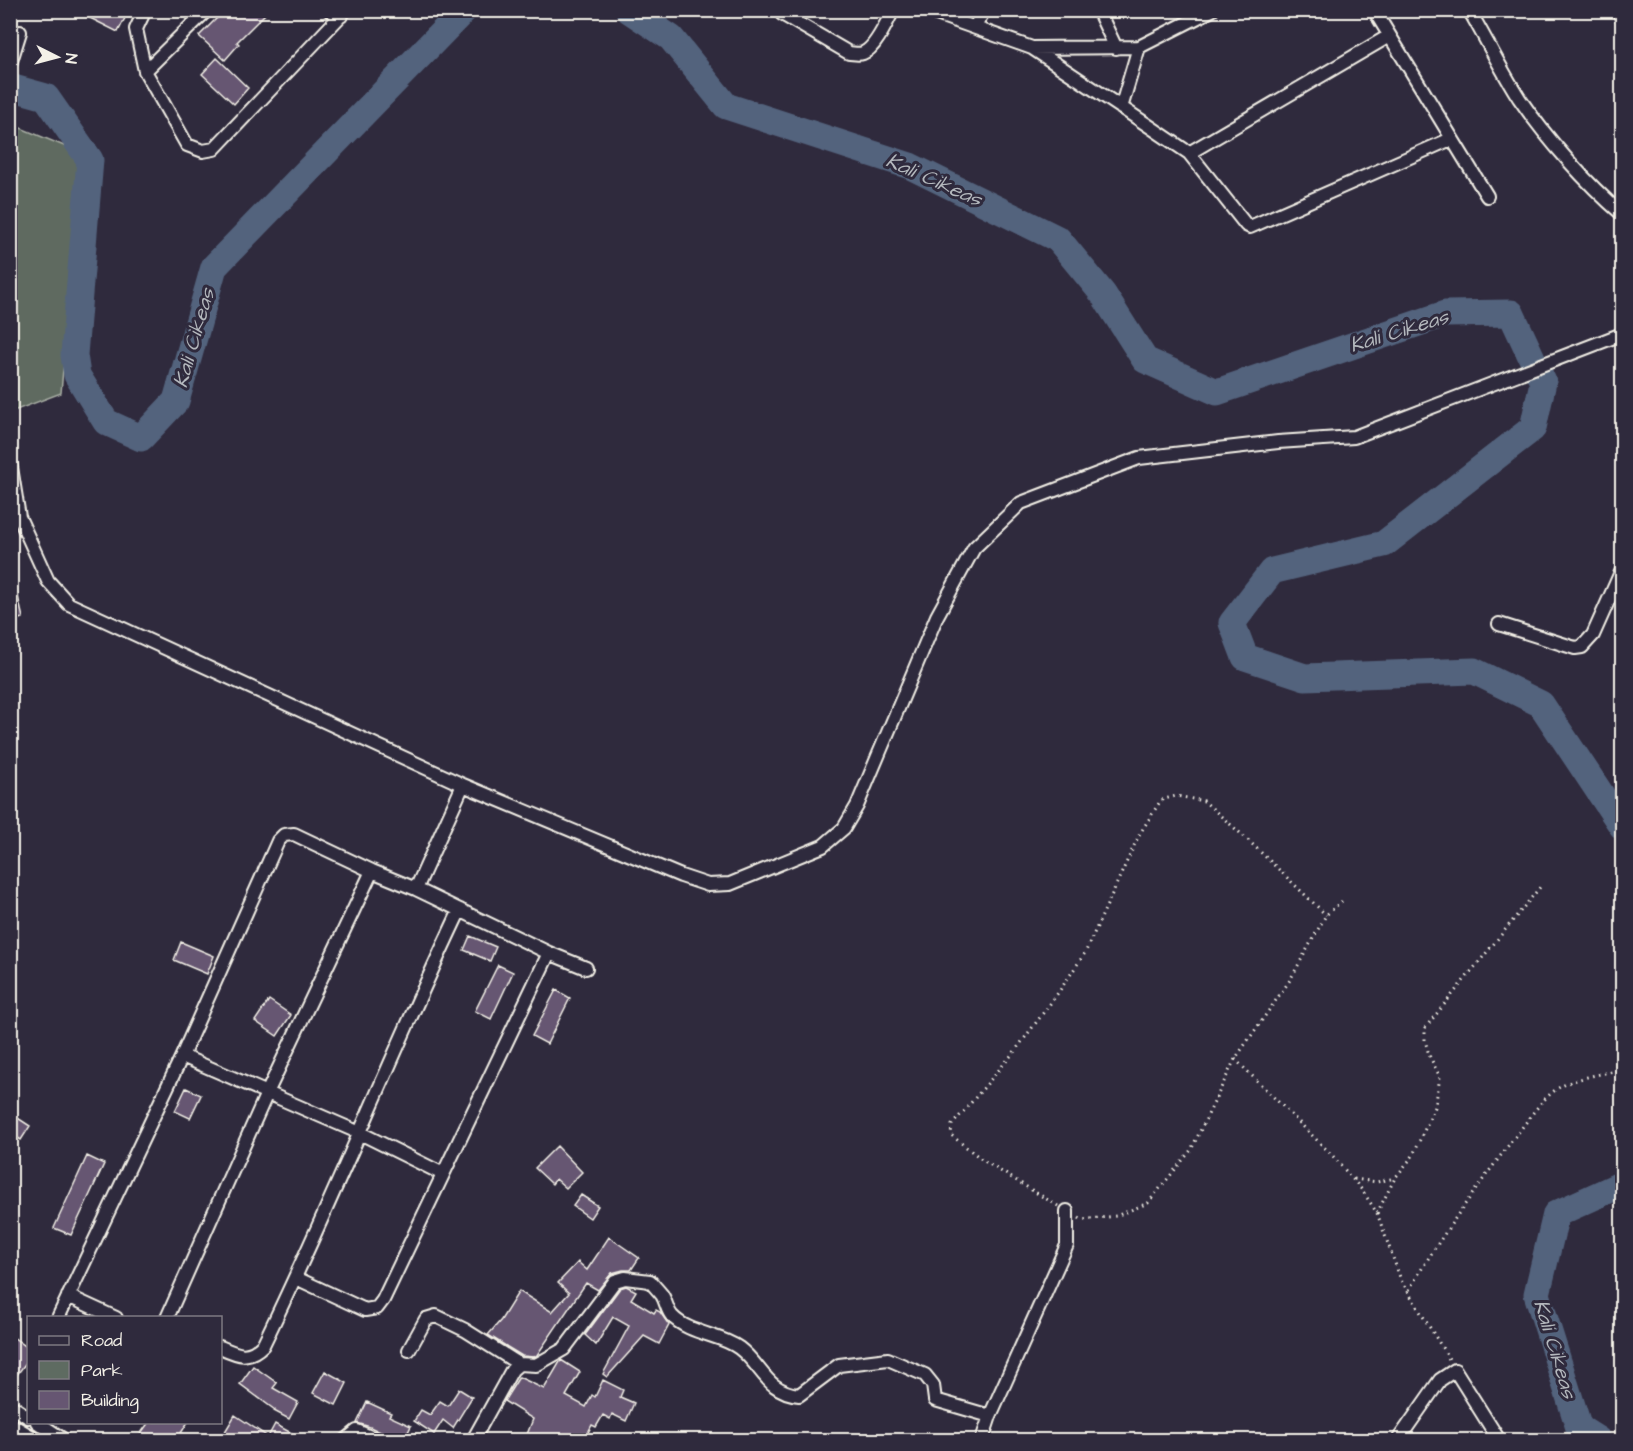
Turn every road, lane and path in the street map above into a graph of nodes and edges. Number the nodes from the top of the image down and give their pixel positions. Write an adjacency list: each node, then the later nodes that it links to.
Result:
1 (145, 10): 22 (street)
2 (207, 10): 22 (street)
3 (329, 10): 13 (street)
4 (779, 10): 5 (street)
5 (893, 10)
6 (925, 10): 15 (street)
7 (984, 10): 15 (street)
8 (1098, 10): 20 (street)
9 (1212, 10): 18 (street)
10 (1374, 10): 17 (street)
11 (1469, 10): 27 (street)
12 (1618, 10): 14 (street)
13 (344, 13): 22 (street)
14 (1622, 17)
15 (975, 27): 19 (street)
16 (20, 32): 21 (street)
17 (1389, 36): 24 (street); 25 (street)
18 (1139, 47): 20 (street); 23 (street)
19 (1032, 48): 20 (street); 23 (street)
20 (1116, 48)
21 (10, 64)
22 (145, 71)
23 (1121, 108): 25 (street)
24 (1451, 139): 25 (street); 26 (street)
25 (1189, 153)
26 (1487, 196)
27 (1623, 214)
28 (1623, 334): 32 (street)
29 (10, 461): 32 (street)
30 (1623, 570): 31 (street)
31 (1499, 624)
32 (462, 785): 35 (street)
33 (372, 871): 35 (street); 41 (street); 44 (street)
34 (1541, 886): 47 (path)
35 (416, 889): 37 (street)
36 (1342, 901): 38 (path)
37 (459, 910): 39 (street); 45 (street)
38 (1326, 915): 42 (path); 49 (path)
39 (549, 953): 40 (street); 46 (street)
40 (586, 968)
41 (182, 1056): 44 (street); 53 (street)
42 (1235, 1059): 48 (path); 49 (path)
43 (1623, 1069): 52 (path)
44 (267, 1092): 45 (street); 56 (street)
45 (360, 1133): 46 (street); 51 (street)
46 (443, 1174): 51 (street)
47 (1395, 1178): 48 (path); 50 (path)
48 (1352, 1179): 50 (path)
49 (1067, 1211): 63 (street)
50 (1377, 1213): 52 (path)
51 (296, 1278): 57 (street)
52 (1408, 1290): 60 (path)
53 (68, 1296): 54 (street); 55 (street)
54 (58, 1316)
55 (115, 1316)
56 (167, 1316)
57 (222, 1348)
58 (409, 1350): 59 (street)
59 (519, 1364): 63 (street); 70 (street)
60 (1455, 1370): 72 (street); 73 (street)
61 (10, 1405): 62 (street)
62 (27, 1416)
63 (990, 1416): 71 (street)
64 (40, 1424): 67 (street)
65 (10, 1425): 66 (street)
66 (35, 1440)
67 (64, 1440)
68 (346, 1440): 69 (street)
69 (377, 1440)
70 (473, 1440)
71 (982, 1440)
72 (1398, 1440)
73 (1500, 1440)

